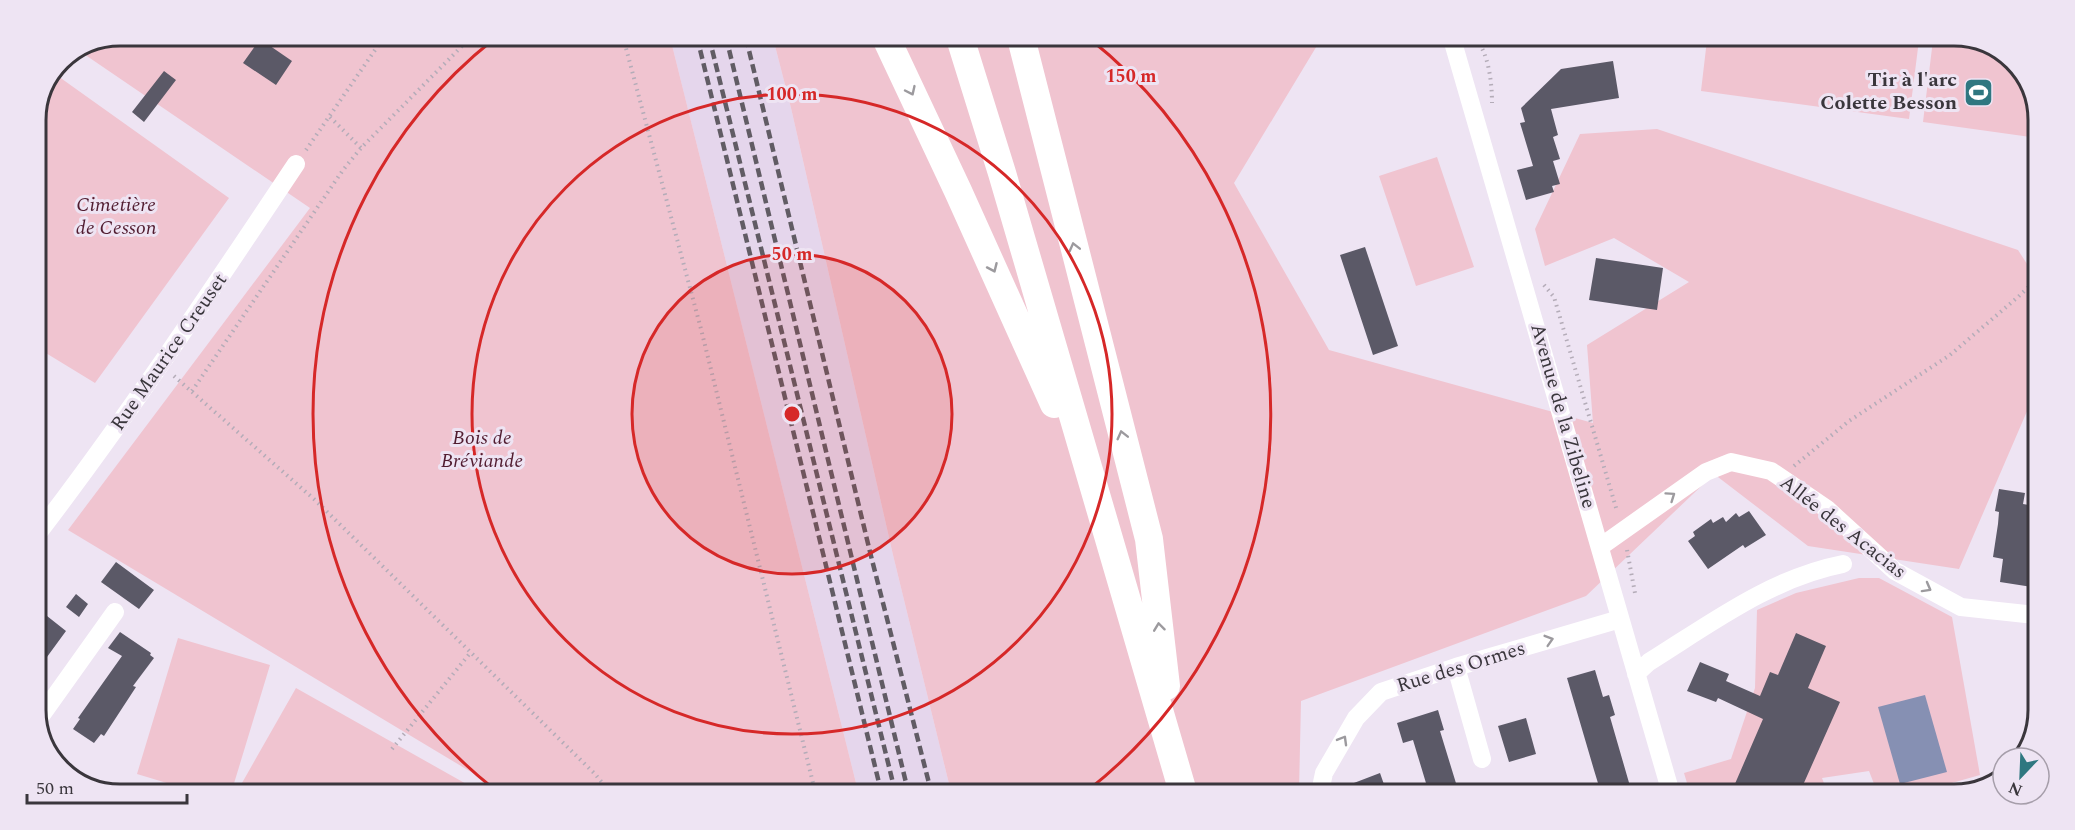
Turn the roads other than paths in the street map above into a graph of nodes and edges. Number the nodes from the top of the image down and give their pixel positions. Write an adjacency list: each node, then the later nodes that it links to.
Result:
1 (890, 46): 6 (main road, one-way to 6)
2 (962, 46): 6 (main road)
3 (1023, 46): 17 (main road, one-way to 3)
4 (1454, 46): 8 (street, Avenue de la Zibeline)
5 (296, 164): 7 (street, Rue Maurice Creuset)
6 (1098, 502): 17 (main road)
7 (47, 522)
8 (1600, 547): 11 (street, Allée des Acacias, one-way to 11); 12 (street, Avenue de la Zibeline)
9 (1843, 564): 14 (street)
10 (115, 612): 15 (street)
11 (2028, 614)
12 (1620, 619): 13 (street, Rue des Ormes, one-way to 12); 14 (street, Avenue de la Zibeline)
13 (1456, 667): 16 (street); 18 (street, Rue des Ormes, one-way to 13)
14 (1636, 674): 19 (street, Avenue de la Zibeline)
15 (47, 707)
16 (1482, 759)
17 (1180, 780)
18 (1322, 784)
19 (1668, 784)

